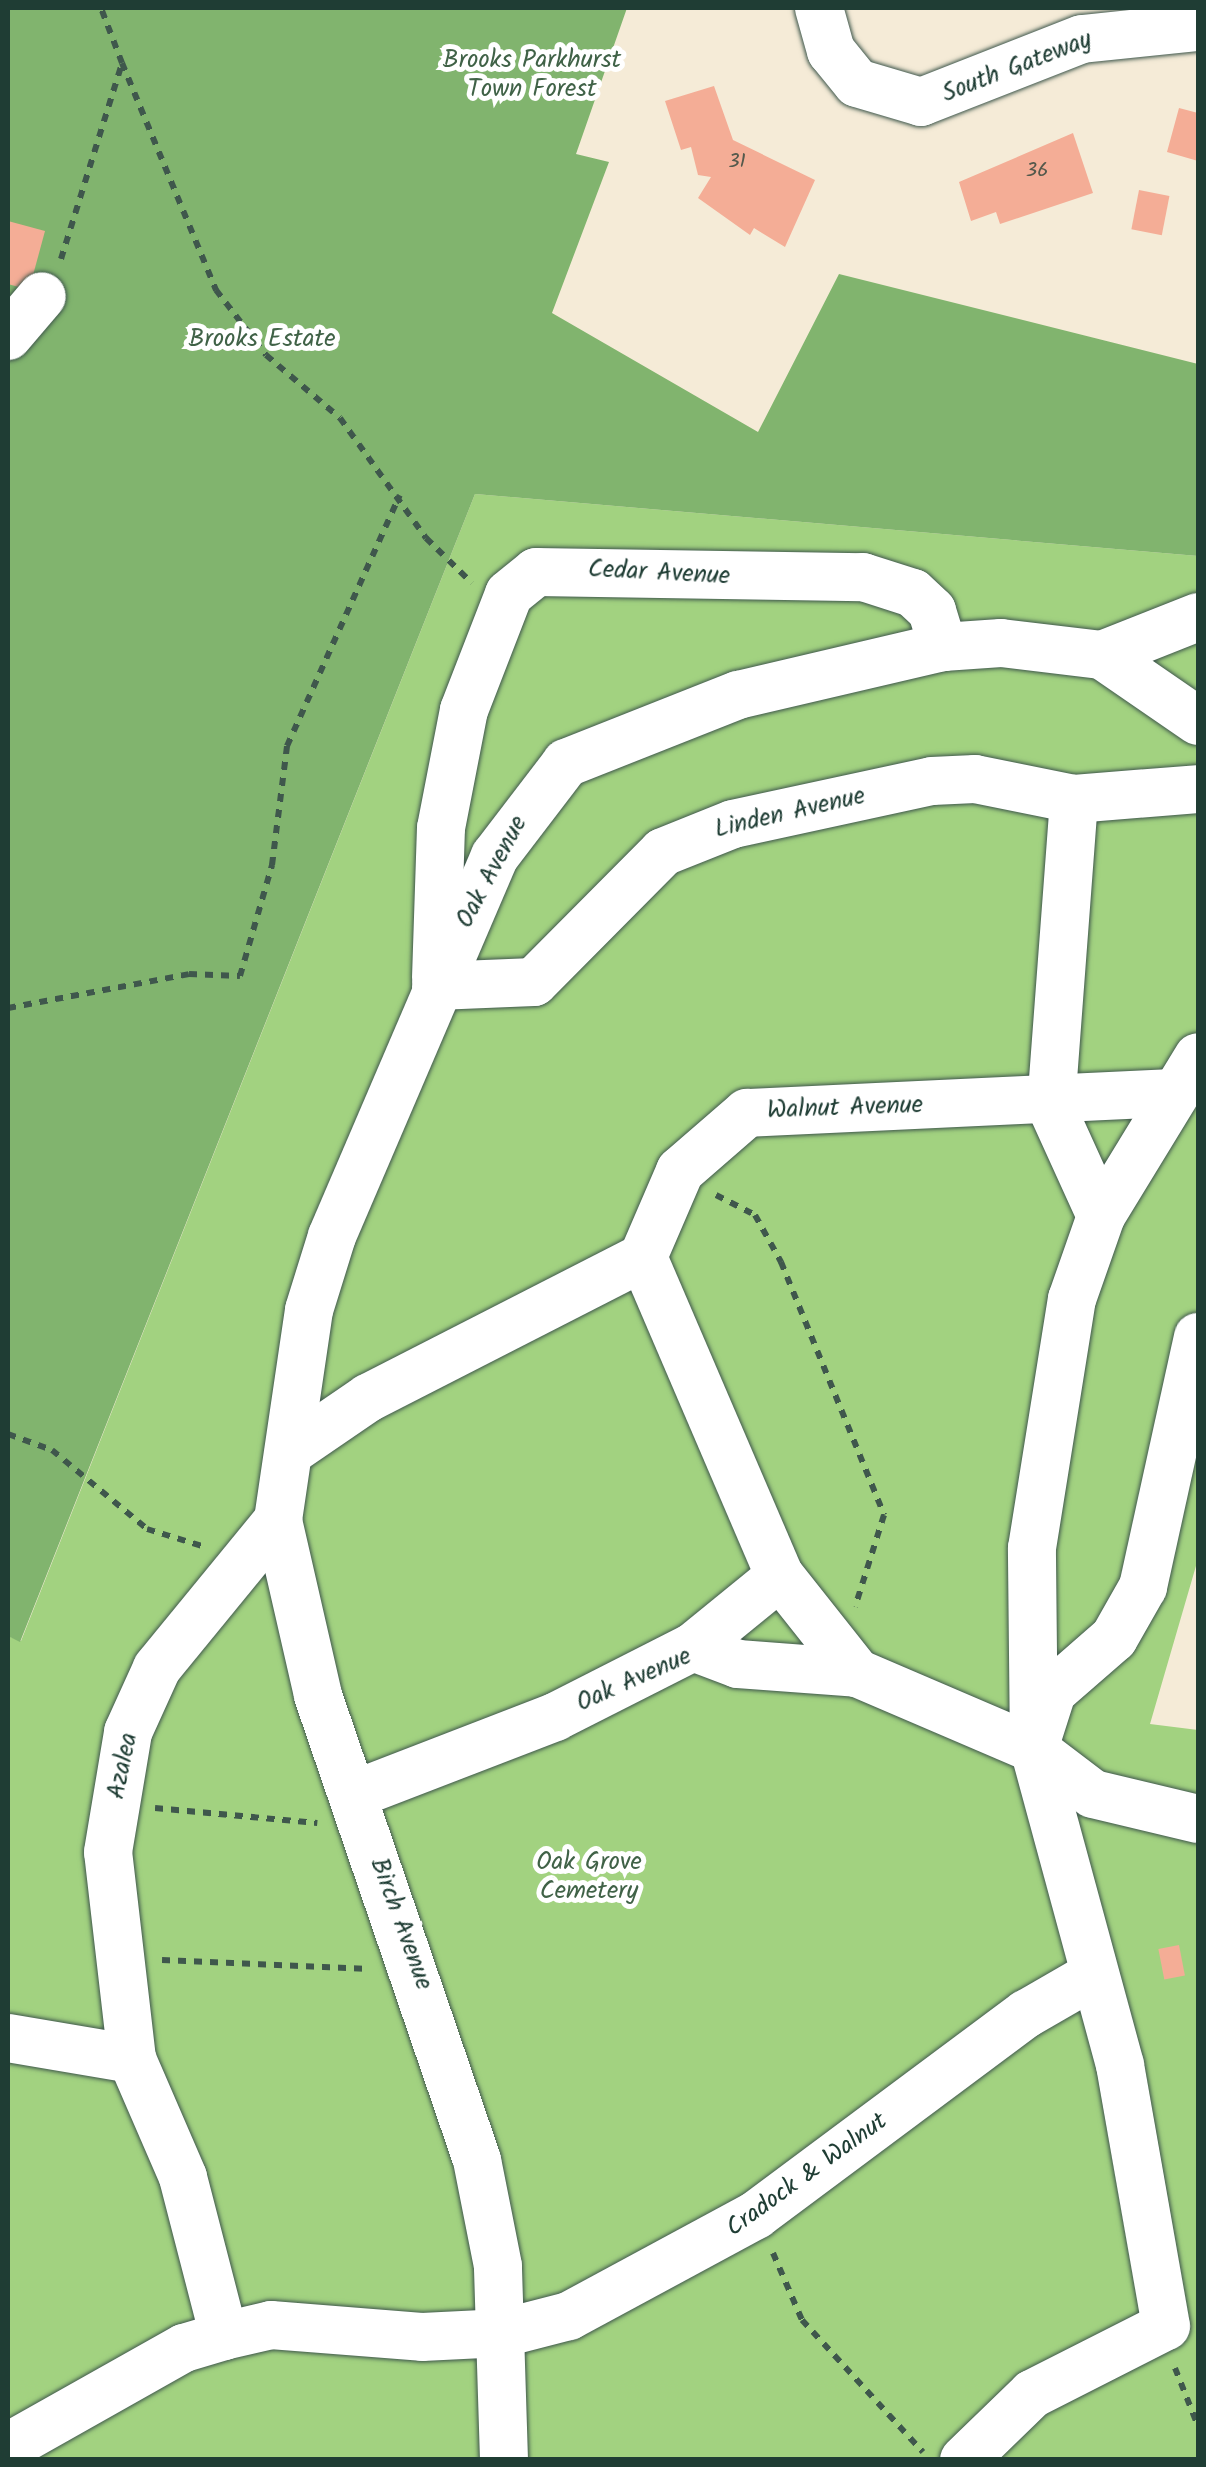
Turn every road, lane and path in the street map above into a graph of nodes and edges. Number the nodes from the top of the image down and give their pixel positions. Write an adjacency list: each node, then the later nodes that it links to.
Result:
1 (101, 8): 4 (path)
2 (819, 8): 3 (street, South Gateway)
3 (1198, 27)
4 (122, 63): 5 (path); 7 (path)
5 (42, 296): 6 (street)
6 (8, 336)
7 (400, 495): 8 (path); 16 (path)
8 (509, 594): 10 (street, Cedar Avenue); 15 (street)
9 (1198, 617): 11 (street)
10 (943, 647): 11 (street, Oak Avenue); 15 (street, Oak Avenue)
11 (1102, 654): 12 (street)
12 (1198, 721)
13 (1198, 789): 14 (street, Linden Avenue)
14 (1074, 799): 15 (street, Linden Avenue); 18 (street)
15 (436, 986): 24 (street, Oak Avenue)
16 (8, 1008)
17 (1185, 1075): 18 (street, Walnut Avenue); 20 (street)
18 (1051, 1106): 19 (street, Walnut Avenue); 20 (street)
19 (670, 1189): 21 (street, Walnut Avenue); 29 (path)
20 (1101, 1216): 30 (street)
21 (643, 1258): 24 (street); 27 (street)
22 (1198, 1337): 30 (street)
23 (8, 1434): 26 (path)
24 (289, 1452): 25 (street, Oak Avenue)
25 (278, 1520): 26 (street, Azalea); 32 (street, Birch Avenue)
26 (242, 1559): 31 (street, Azalea)
27 (780, 1576): 28 (street); 29 (street)
28 (693, 1648): 29 (street, Oak Avenue); 32 (street, Oak Avenue)
29 (850, 1666): 30 (street, Oak Avenue)
30 (1034, 1749): 33 (street, Oak Avenue); 36 (street)
31 (114, 1802): 32 (path); 34 (street, Azalea)
32 (358, 1809): 35 (street, Birch Avenue)
33 (1198, 1819)
34 (116, 1958): 35 (path); 38 (street, Azalea)
35 (419, 1971): 41 (street, Birch Avenue)
36 (1090, 1977): 39 (street, Cradock & Walnut); 40 (street)
37 (8, 2038): 38 (street)
38 (132, 2059): 42 (street, Azalea)
39 (756, 2215): 41 (street, Cradock & Walnut); 46 (path)
40 (1166, 2326): 43 (path); 47 (street)
41 (503, 2333): 42 (street, Cradock & Walnut); 45 (street, Birch Avenue)
42 (224, 2336): 44 (street, Cradock & Walnut)
43 (1198, 2426)
44 (8, 2447)
45 (504, 2460)
46 (930, 2460)
47 (964, 2460)

